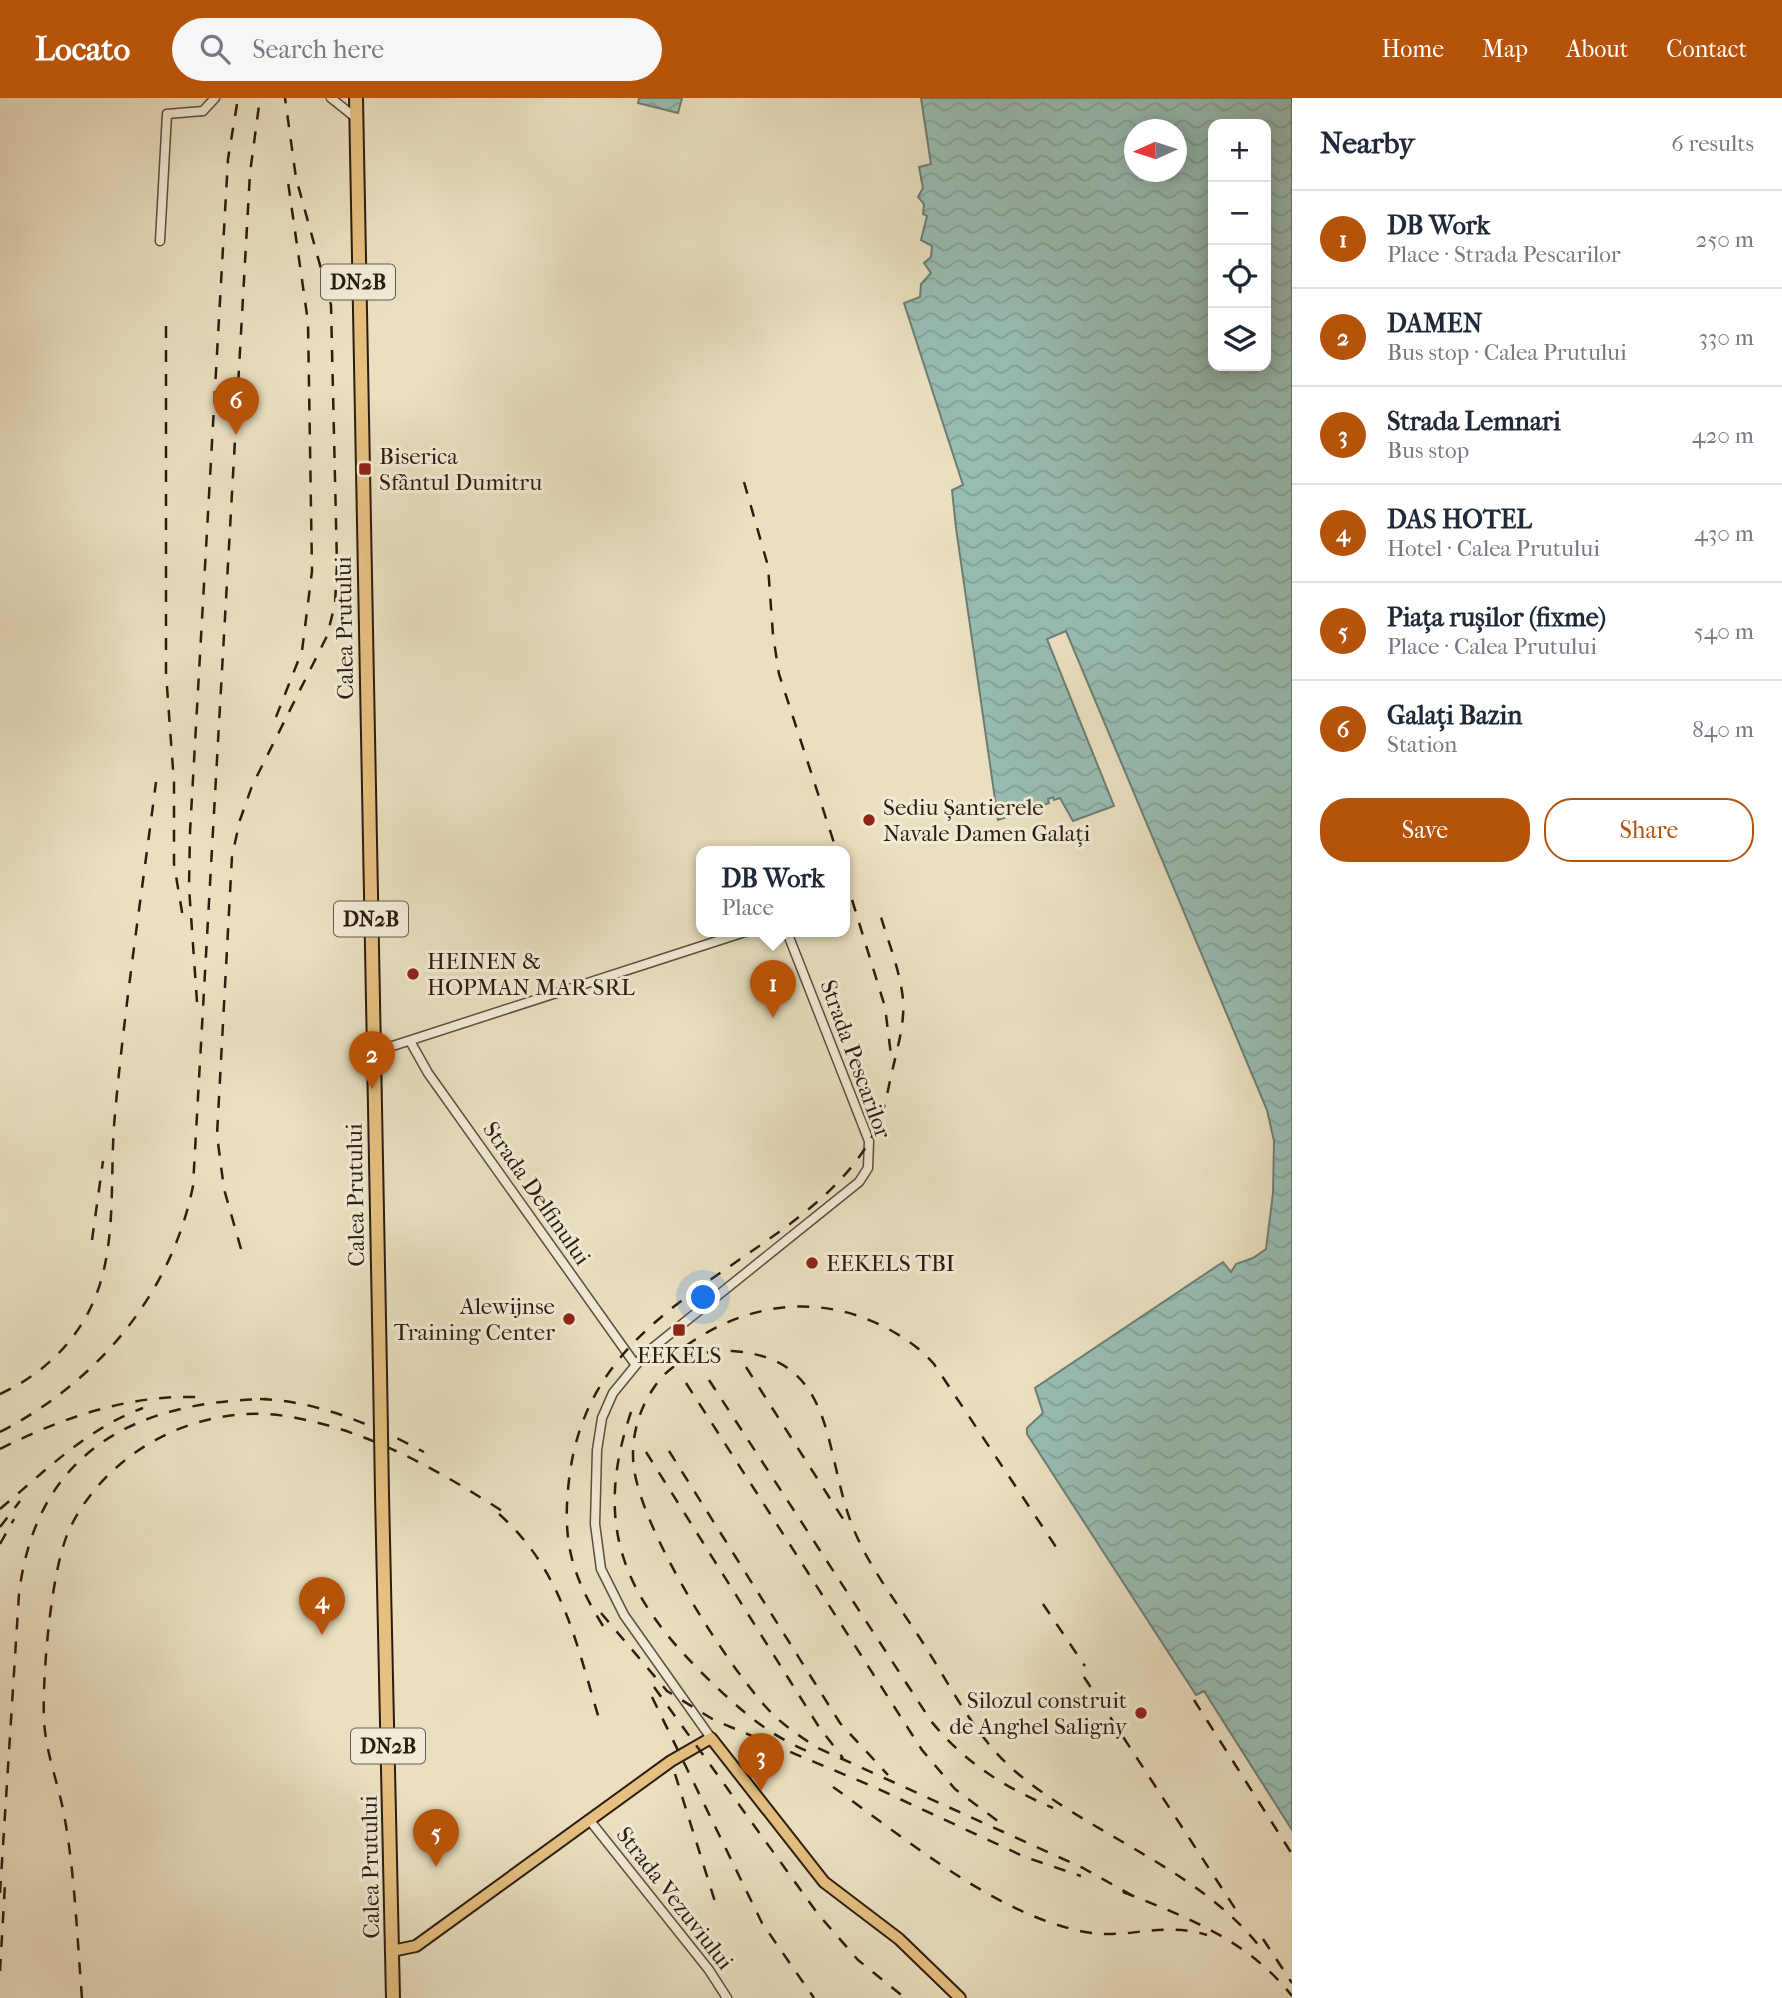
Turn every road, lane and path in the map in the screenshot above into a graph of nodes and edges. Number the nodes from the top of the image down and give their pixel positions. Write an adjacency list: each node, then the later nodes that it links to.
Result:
1 (215, 98): 6 (street)
2 (331, 98): 5 (street)
3 (356, 98): 5 (highway, Calea Prutului / DN2B)
4 (365, 98): 5 (highway)
5 (356, 118): 10 (highway, Calea Prutului / DN2B)
6 (160, 241)
7 (730, 937): 9 (street)
8 (789, 937): 11 (street, Strada Pescarilor)
9 (411, 1041): 10 (street); 11 (street, Strada Delfinului)
10 (374, 1052): 14 (highway, Calea Prutului / DN2B, bridge)
11 (635, 1364): 12 (street)
12 (711, 1738): 13 (main road); 17 (main road)
13 (591, 1822): 14 (main road); 16 (street, Strada Vezuviului)
14 (392, 1951): 15 (highway, Calea Prutului / DN2B)
15 (393, 1998)
16 (727, 1998)
17 (960, 1998)

